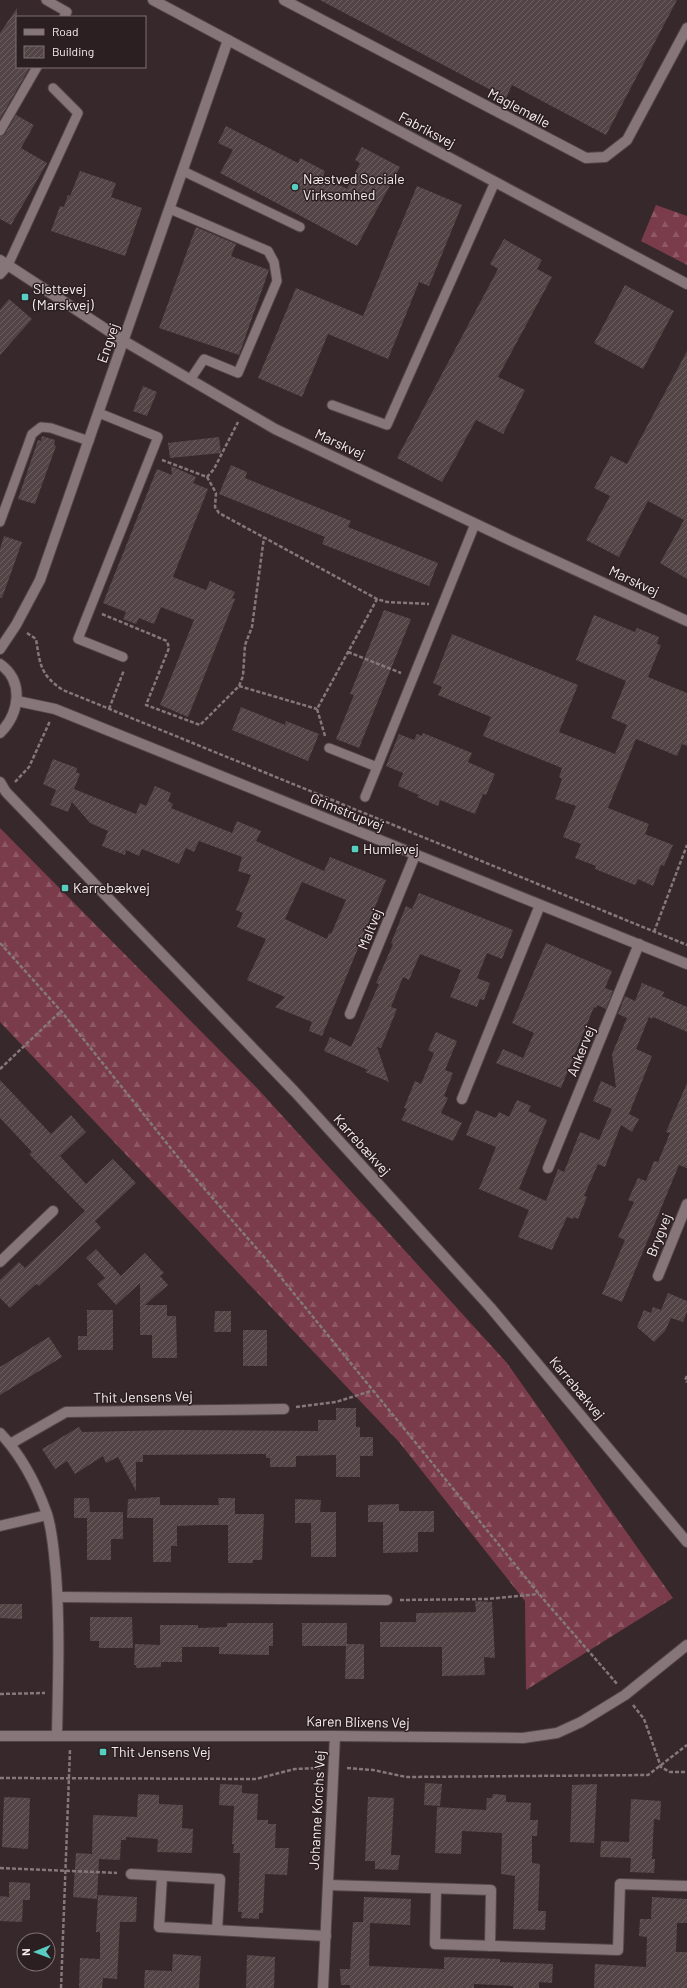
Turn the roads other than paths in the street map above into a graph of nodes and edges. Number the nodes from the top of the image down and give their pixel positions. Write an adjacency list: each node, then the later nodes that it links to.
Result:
1 (46, 0): 4 (lane)
2 (153, 0): 6 (street, Fabriksvej)
3 (284, 0): 5 (street, Maglemølle)
4 (65, 16)
5 (687, 28)
6 (228, 40): 10 (street, Engvej); 11 (street, Fabriksvej)
7 (35, 68): 9 (lane)
8 (54, 88): 14 (lane)
9 (0, 131)
10 (183, 171): 12 (street, Engvej); 13 (lane)
11 (496, 182): 16 (street, Fabriksvej); 19 (lane)
12 (170, 209): 17 (street, Engvej); 18 (lane)
13 (300, 227)
14 (4, 262): 15 (street); 17 (street, Marskvej)
15 (0, 274)
16 (687, 284)
17 (124, 341): 18 (street, Marskvej); 20 (street, Engvej)
18 (190, 380): 23 (street, Marskvej)
19 (332, 405)
20 (99, 413): 21 (street, Engvej); 26 (lane)
21 (89, 441): 22 (lane); 25 (street, Engvej)
22 (0, 522)
23 (475, 524): 24 (street, Marskvej); 31 (lane)
24 (687, 621)
25 (0, 649)
26 (123, 656)
27 (0, 664): 28 (street)
28 (17, 701): 29 (street); 34 (street, Grimstrupvej)
29 (0, 733)
30 (329, 748): 31 (lane)
31 (377, 767): 33 (lane)
32 (0, 782): 50 (street, Karrebækvej)
33 (365, 797)
34 (416, 855): 35 (street, Grimstrupvej); 38 (street, Maltvej)
35 (540, 904): 36 (street, Grimstrupvej); 39 (street)
36 (643, 946): 37 (street, Grimstrupvej); 40 (street, Ankervej)
37 (687, 964)
38 (350, 1014)
39 (462, 1100)
40 (548, 1168)
41 (687, 1204): 44 (street, Brygvej)
42 (53, 1211): 43 (street)
43 (0, 1262)
44 (658, 1276)
45 (284, 1409): 47 (street, Thit Jensens Vej)
46 (0, 1433): 47 (street)
47 (10, 1444): 48 (street)
48 (47, 1515): 49 (street); 51 (street)
49 (0, 1526)
50 (687, 1542)
51 (58, 1597): 52 (street); 54 (street)
52 (387, 1600)
53 (687, 1645): 56 (street, Karen Blixens Vej)
54 (57, 1735): 55 (street, Karen Blixens Vej); 56 (street, Karen Blixens Vej)
55 (0, 1736)
56 (335, 1736): 59 (street, Johanne Korchs Vej)
57 (131, 1874): 58 (street)
58 (162, 1876): 62 (street); 62 (street)
59 (328, 1885): 61 (street, Johanne Korchs Vej); 63 (street, Johanne Korchs Vej)
60 (687, 1886): 64 (street)
61 (436, 1889): 64 (street); 64 (street, Johanne Korchs Vej)
62 (218, 1930): 63 (street)
63 (326, 1936): 65 (street, Johanne Korchs Vej)
64 (490, 1946)
65 (323, 1988)

